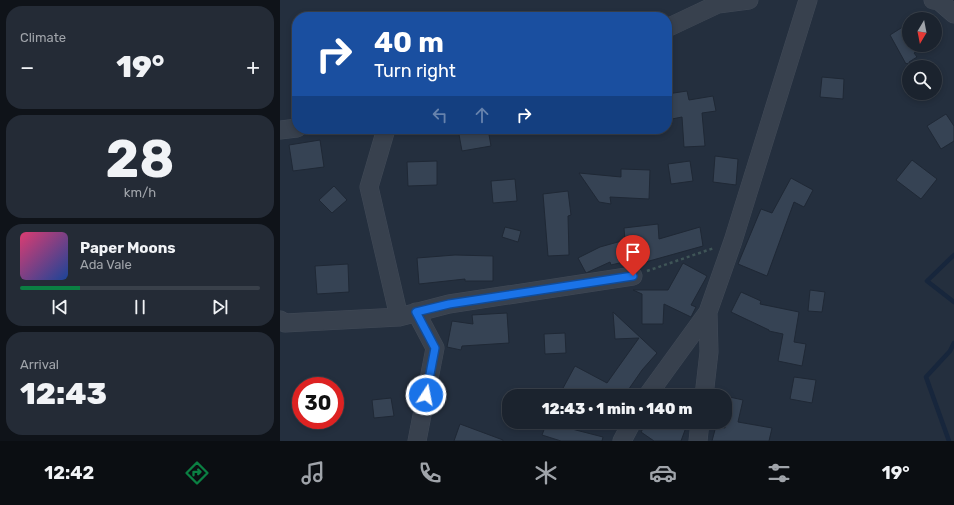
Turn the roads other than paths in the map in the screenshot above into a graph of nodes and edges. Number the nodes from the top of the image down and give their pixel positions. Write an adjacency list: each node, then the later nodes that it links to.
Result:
1 (748, 0): 5 (street)
2 (808, 0): 10 (street)
3 (933, 0): 4 (street)
4 (954, 14)
5 (672, 26)
6 (292, 129): 7 (street)
7 (280, 130)
8 (385, 134): 11 (street)
9 (633, 276): 11 (street)
10 (708, 312): 13 (street); 14 (street)
11 (408, 314): 12 (street); 17 (street)
12 (280, 320)
13 (652, 389)
14 (705, 389)
15 (628, 429): 18 (street)
16 (699, 429): 19 (street)
17 (417, 441)
18 (622, 441)
19 (698, 441)

